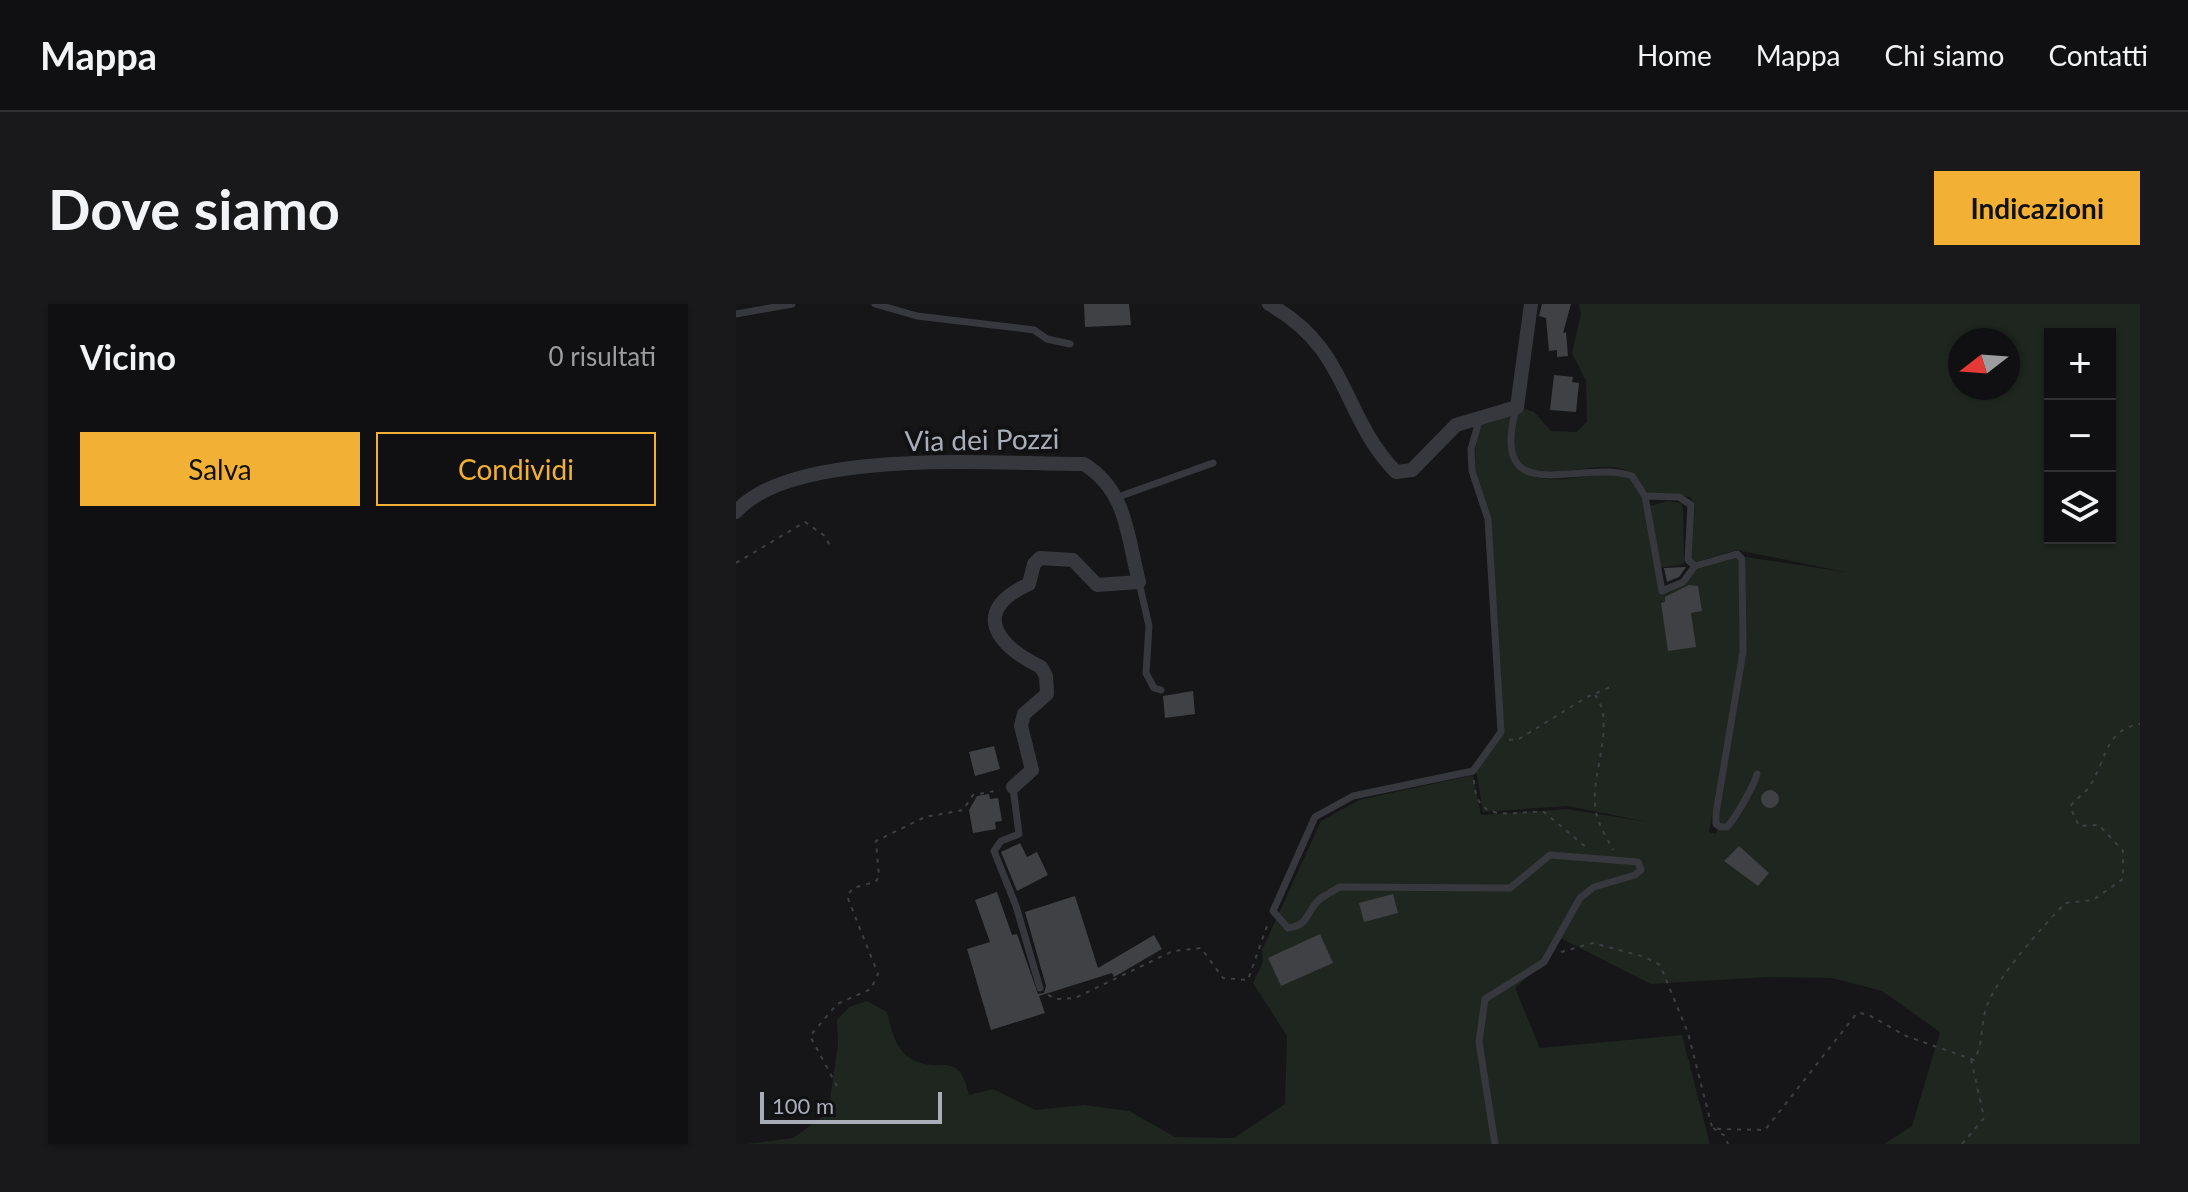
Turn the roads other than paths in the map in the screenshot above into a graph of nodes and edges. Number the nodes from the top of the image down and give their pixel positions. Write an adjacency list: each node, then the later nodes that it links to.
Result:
1 (792, 304): 5 (lane)
2 (875, 304): 6 (lane)
3 (1269, 304): 8 (street)
4 (1531, 304): 7 (street)
5 (736, 314)
6 (1070, 344)
7 (1517, 407): 8 (street); 10 (lane)
8 (1483, 414): 19 (lane)
9 (1213, 463): 11 (lane)
10 (1645, 496): 13 (lane); 13 (lane)
11 (1118, 497): 12 (street, Via dei Pozzi); 14 (street, Via dei Pozzi)
12 (736, 512)
13 (1695, 566): 16 (lane)
14 (1139, 582): 15 (lane, Via dei Pozzi); 17 (street)
15 (1161, 690)
16 (1757, 774)
17 (1013, 787): 18 (lane)
18 (1040, 988)
19 (1495, 1144)

